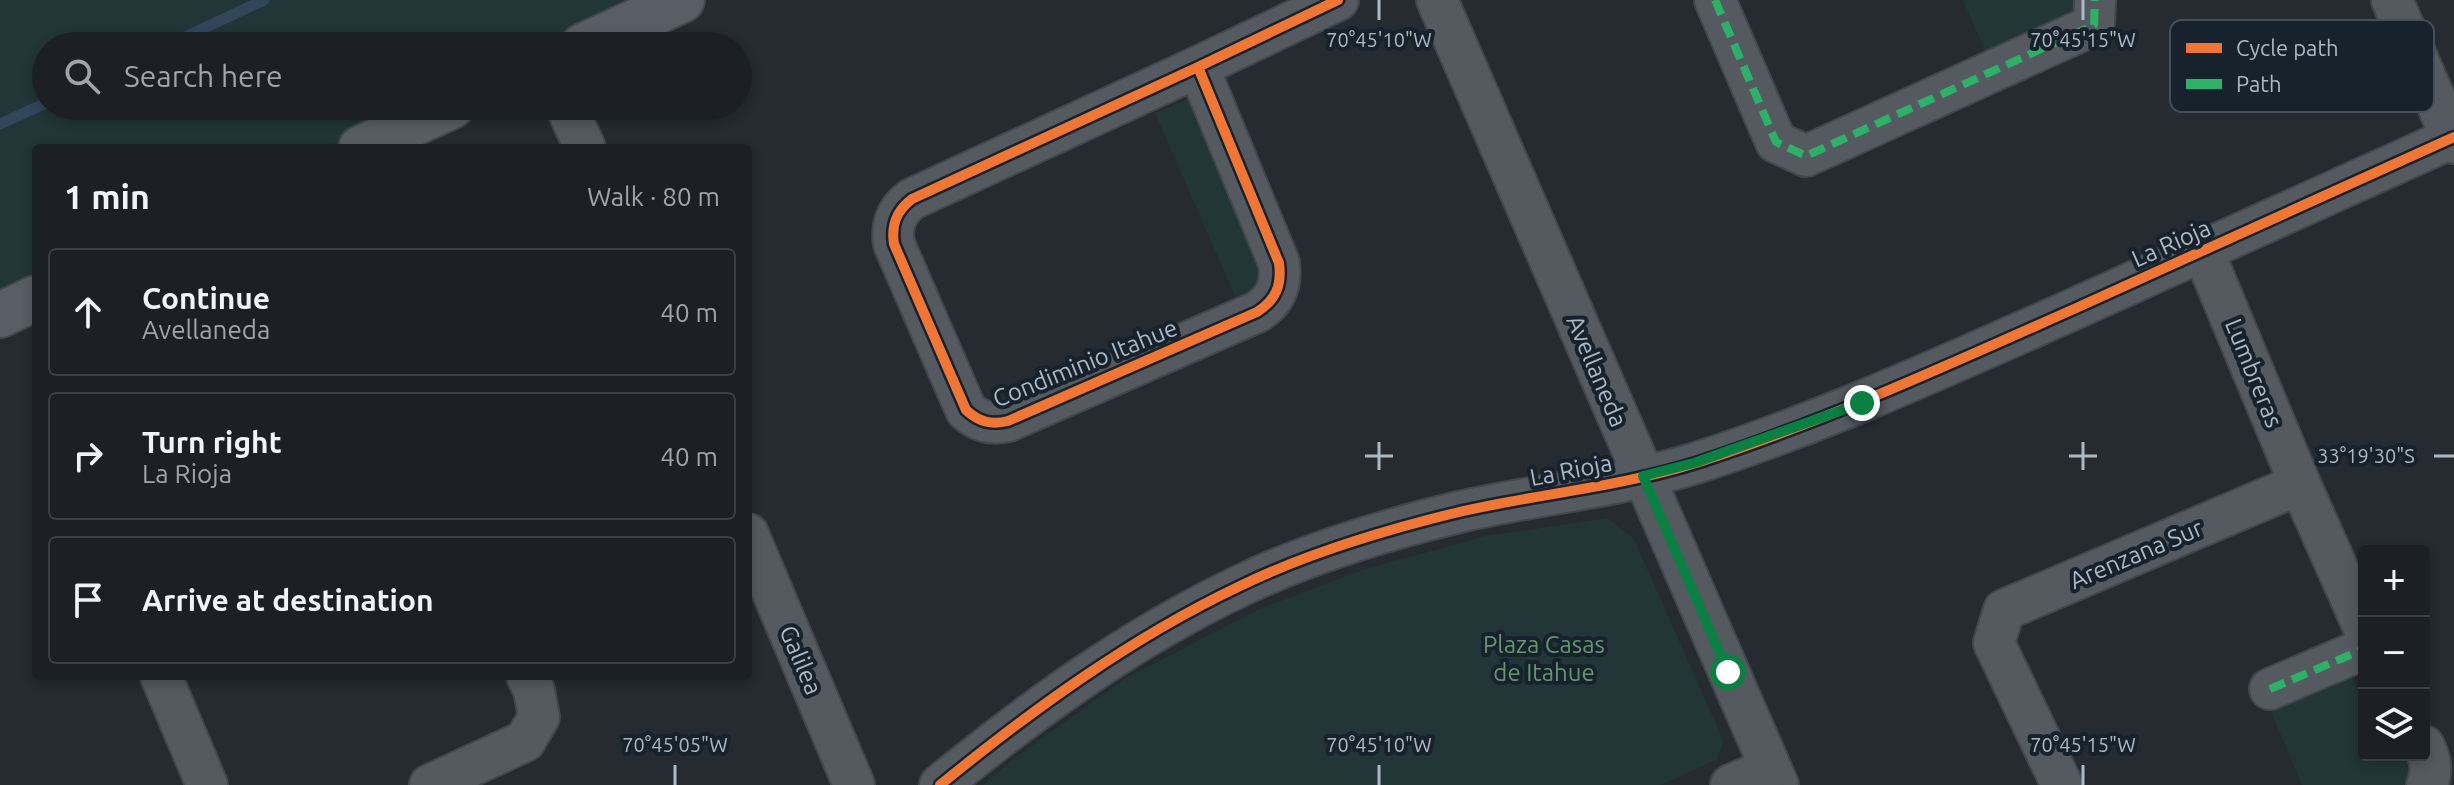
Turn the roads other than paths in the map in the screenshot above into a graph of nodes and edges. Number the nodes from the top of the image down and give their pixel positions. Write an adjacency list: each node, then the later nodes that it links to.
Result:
1 (682, 0): 8 (street)
2 (1338, 0): 9 (street, Condiminio Itahue)
3 (1437, 0): 19 (street, Avellaneda)
4 (1715, 0): 6 (street)
5 (2392, 0): 7 (street)
6 (2094, 13)
7 (2401, 20)
8 (613, 32)
9 (1198, 67): 9 (street, Condiminio Itahue)
10 (2434, 96): 13 (street)
11 (422, 120): 14 (street)
12 (572, 120): 15 (street)
13 (2453, 139): 16 (street, La Rioja)
14 (370, 144)
15 (583, 144)
16 (2203, 251): 19 (street, La Rioja); 20 (street, Lumbreras)
17 (32, 300): 18 (street)
18 (0, 315)
19 (1643, 476): 27 (street, Avellaneda); 31 (street, La Rioja)
20 (2300, 484): 22 (street, Lumbreras); 33 (street, Arenzana Sur)
21 (752, 543): 30 (street, Galilea)
22 (2359, 617)
23 (2358, 652): 26 (street)
24 (163, 680): 28 (street)
25 (529, 680): 29 (street)
26 (2270, 689)
27 (1774, 777): 32 (street)
28 (207, 785)
29 (430, 785)
30 (854, 785)
31 (940, 785)
32 (1731, 785)
33 (2062, 785)

